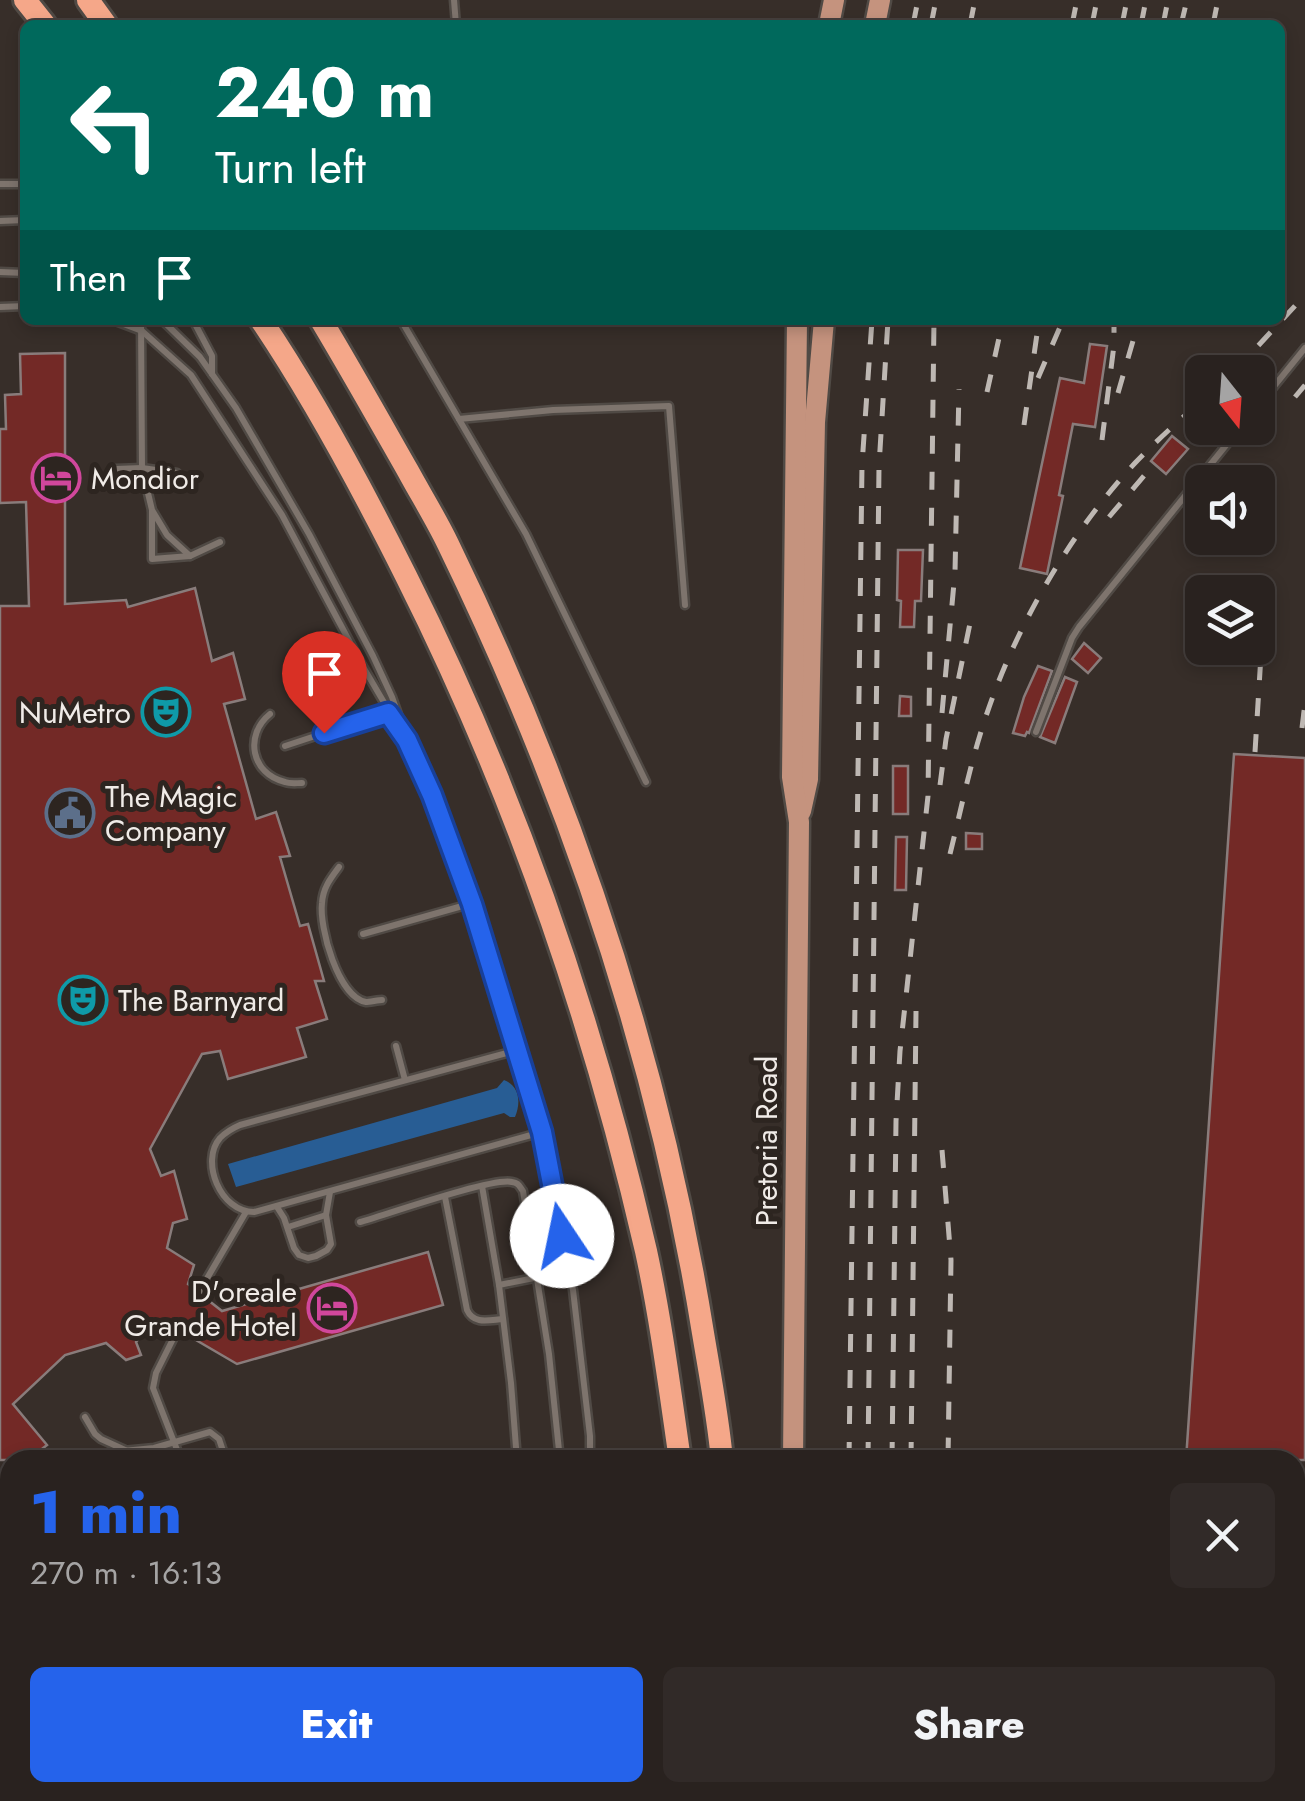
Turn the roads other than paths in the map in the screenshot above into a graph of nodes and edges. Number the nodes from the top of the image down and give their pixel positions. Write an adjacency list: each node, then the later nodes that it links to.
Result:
1 (25, 0): 2 (highway)
2 (41, 20)
3 (126, 325): 12 (lane)
4 (141, 325): 12 (lane)
5 (167, 325): 14 (lane)
6 (196, 325): 14 (lane)
7 (264, 325): 63 (highway)
8 (324, 325): 64 (highway)
9 (404, 325): 16 (lane)
10 (797, 325): 31 (main road, Pretoria Road)
11 (824, 325): 31 (main road, Pretoria Road)
12 (142, 331): 18 (lane); 25 (lane)
13 (1305, 348): 15 (lane)
14 (212, 374): 25 (lane)
15 (1275, 385)
16 (460, 420): 24 (lane); 29 (lane)
17 (1226, 445): 27 (lane)
18 (142, 468): 19 (lane); 20 (lane); 21 (lane)
19 (116, 469)
20 (177, 472)
21 (152, 510): 23 (lane); 23 (lane)
22 (220, 542): 23 (lane)
23 (190, 556)
24 (685, 605)
25 (393, 711): 28 (lane); 33 (lane)
26 (270, 714): 30 (lane)
27 (1036, 732)
28 (285, 746)
29 (646, 782)
30 (302, 783)
31 (799, 822): 65 (main road, Pretoria Road)
32 (339, 867): 35 (lane)
33 (472, 904): 34 (lane); 37 (lane)
34 (363, 934)
35 (382, 1000)
36 (396, 1046): 38 (lane)
37 (518, 1050): 38 (lane); 39 (lane)
38 (406, 1080): 44 (lane)
39 (542, 1132): 41 (lane); 48 (lane)
40 (482, 1186): 42 (lane); 49 (lane); 50 (lane)
41 (330, 1192): 43 (lane); 45 (lane)
42 (445, 1197): 46 (lane); 52 (lane)
43 (277, 1207): 44 (lane); 47 (lane)
44 (246, 1212): 51 (lane)
45 (326, 1215): 47 (lane); 47 (lane)
46 (360, 1222)
47 (288, 1227)
48 (569, 1270): 49 (lane); 62 (lane)
49 (538, 1276): 50 (lane); 61 (lane)
50 (499, 1284): 52 (lane)
51 (198, 1292)
52 (503, 1319): 60 (lane)
53 (178, 1329): 55 (lane)
54 (86, 1418): 56 (lane)
55 (174, 1442): 57 (lane); 58 (lane); 59 (lane)
56 (121, 1450)
57 (133, 1450)
58 (177, 1450)
59 (223, 1450)
60 (516, 1450)
61 (559, 1450)
62 (590, 1450)
63 (678, 1450)
64 (720, 1450)
65 (793, 1450)

